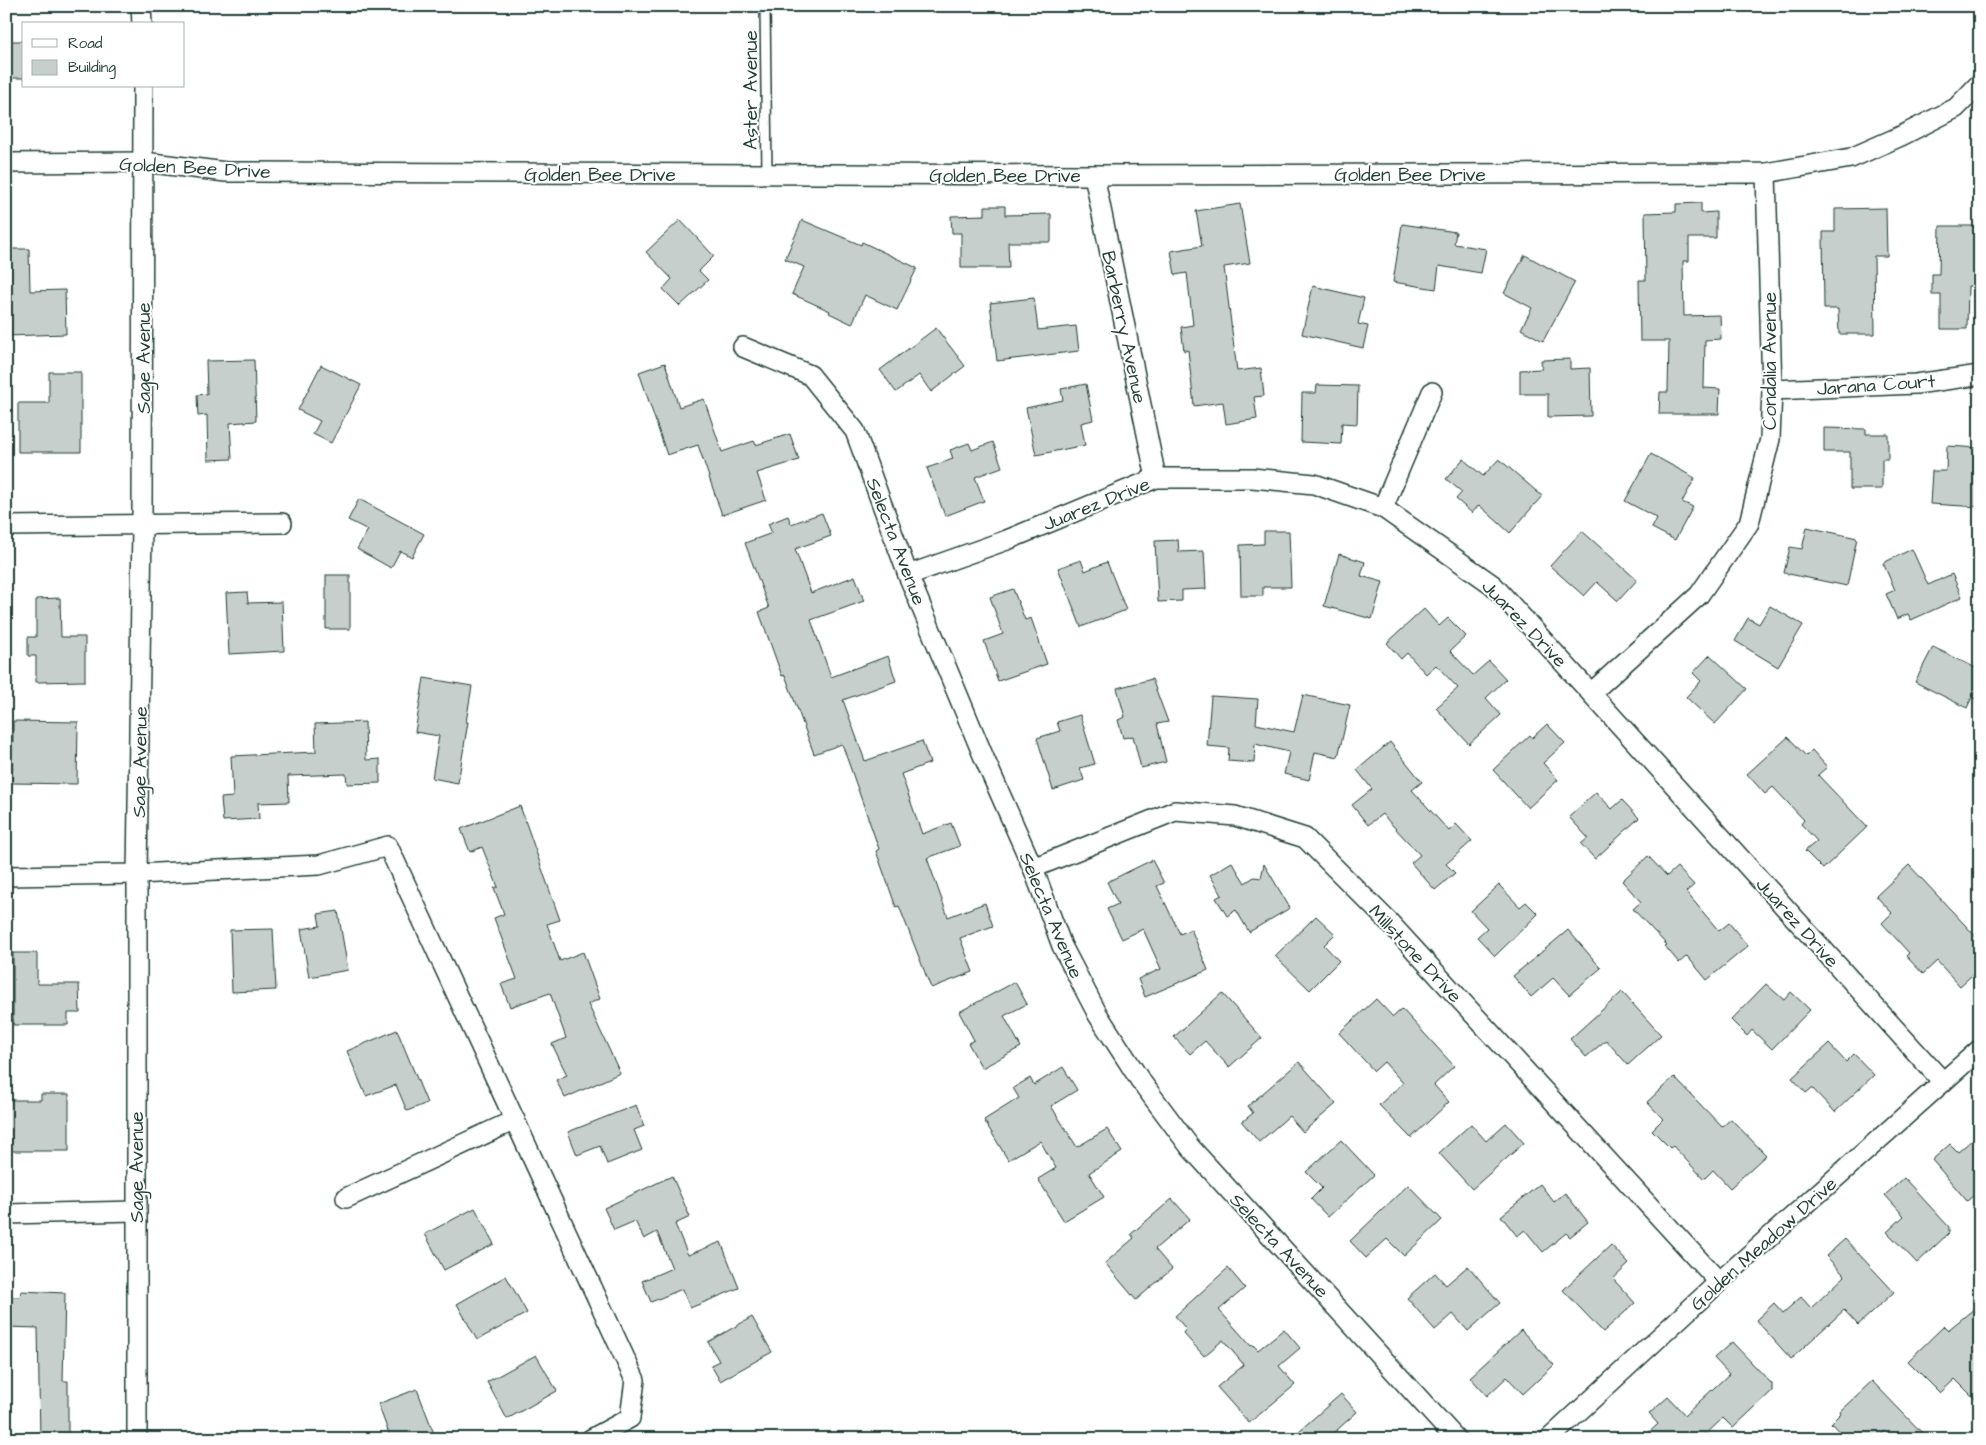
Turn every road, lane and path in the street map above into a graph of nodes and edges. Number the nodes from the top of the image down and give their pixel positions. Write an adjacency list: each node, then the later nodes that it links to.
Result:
1 (141, 6): 3 (street)
2 (766, 6): 9 (lane, Aster Avenue)
3 (142, 22)
4 (1980, 83): 8 (street, Golden Bee Drive)
5 (143, 88): 6 (street, Sage Avenue)
6 (144, 162): 7 (street, Golden Bee Drive); 9 (street, Golden Bee Drive); 18 (street, Sage Avenue)
7 (6, 164)
8 (1766, 173): 10 (street, Golden Bee Drive); 13 (street, Condalia Avenue)
9 (767, 174): 10 (street, Golden Bee Drive)
10 (1094, 175): 15 (street, Barberry Avenue)
11 (743, 347): 20 (street, Selecta Avenue)
12 (1980, 374): 13 (street, Jarana Court)
13 (1772, 390): 21 (street, Condalia Avenue)
14 (1432, 392): 16 (street)
15 (1156, 478): 16 (street, Juarez Drive); 20 (street, Juarez Drive)
16 (1383, 508): 21 (street, Juarez Drive)
17 (282, 523): 18 (street)
18 (142, 525): 19 (street); 23 (street, Sage Avenue)
19 (6, 526)
20 (908, 575): 22 (street, Selecta Avenue)
21 (1591, 693): 26 (street, Juarez Drive)
22 (1033, 868): 31 (street, Millstone Drive); 34 (street, Selecta Avenue)
23 (137, 874): 24 (street); 27 (street); 29 (street, Sage Avenue)
24 (6, 876)
25 (1980, 1049): 26 (street, Golden Meadow Drive)
26 (1943, 1082): 31 (street, Golden Meadow Drive)
27 (515, 1120): 28 (street); 33 (street)
28 (346, 1198)
29 (136, 1211): 30 (street); 32 (street, Sage Avenue)
30 (6, 1214)
31 (1719, 1282): 35 (street, Golden Meadow Drive)
32 (137, 1439)
33 (590, 1439)
34 (1456, 1439)
35 (1549, 1439)

